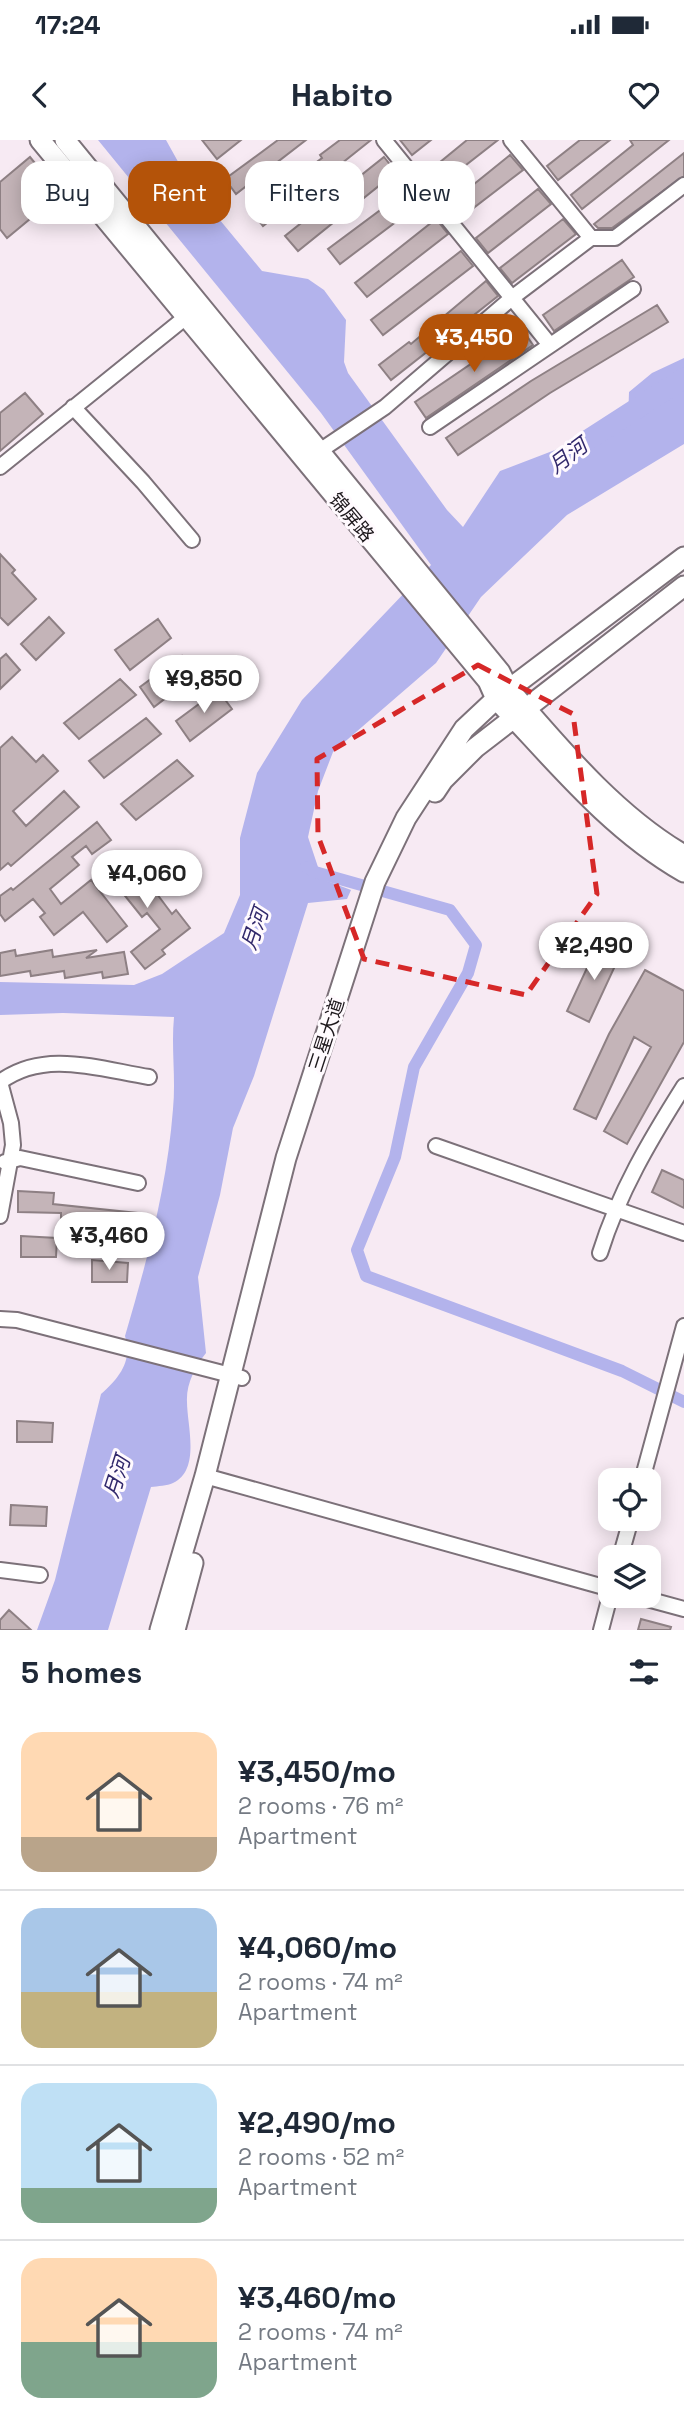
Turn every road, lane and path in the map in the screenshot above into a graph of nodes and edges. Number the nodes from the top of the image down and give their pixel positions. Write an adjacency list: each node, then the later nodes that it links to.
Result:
1 (40, 140): 9 (street, 锦屏路)
2 (65, 140): 13 (street, 锦屏路)
3 (384, 140): 8 (street)
4 (510, 140): 6 (street)
5 (684, 185): 6 (street)
6 (591, 238): 8 (street)
7 (633, 289): 10 (street)
8 (513, 297): 10 (street); 13 (street)
9 (186, 317): 11 (street); 17 (street, 锦屏路)
10 (550, 345): 12 (street)
11 (73, 407): 14 (street); 15 (street)
12 (430, 427)
13 (329, 444): 17 (street, 锦屏路)
14 (0, 467)
15 (192, 540)
16 (684, 557): 19 (street, 三星大道)
17 (406, 569): 19 (street, 锦屏路)
18 (684, 586): 20 (street, 三星大道)
19 (502, 693): 20 (street, 锦屏路); 23 (street, 三星大道)
20 (520, 713): 21 (street, 锦屏路); 22 (street, 锦屏路); 23 (street, 三星大道)
21 (684, 855)
22 (684, 872)
23 (379, 888): 35 (street, 三星大道)
24 (149, 1077): 27 (street)
25 (684, 1086): 29 (street)
26 (436, 1146): 29 (street)
27 (5, 1162): 28 (street); 30 (street)
28 (138, 1184)
29 (614, 1209): 31 (street); 32 (street)
30 (0, 1216)
31 (684, 1233)
32 (600, 1253)
33 (0, 1319): 35 (street)
34 (684, 1326): 36 (street)
35 (236, 1376): 37 (street, 三星大道)
36 (645, 1468)
37 (211, 1477): 40 (street); 44 (street, 三星大道); 45 (street, 三星大道)
38 (0, 1570): 39 (street)
39 (40, 1576)
40 (598, 1587)
41 (661, 1603): 43 (street)
42 (607, 1608): 46 (street)
43 (684, 1609)
44 (160, 1630)
45 (175, 1630)
46 (601, 1630)

